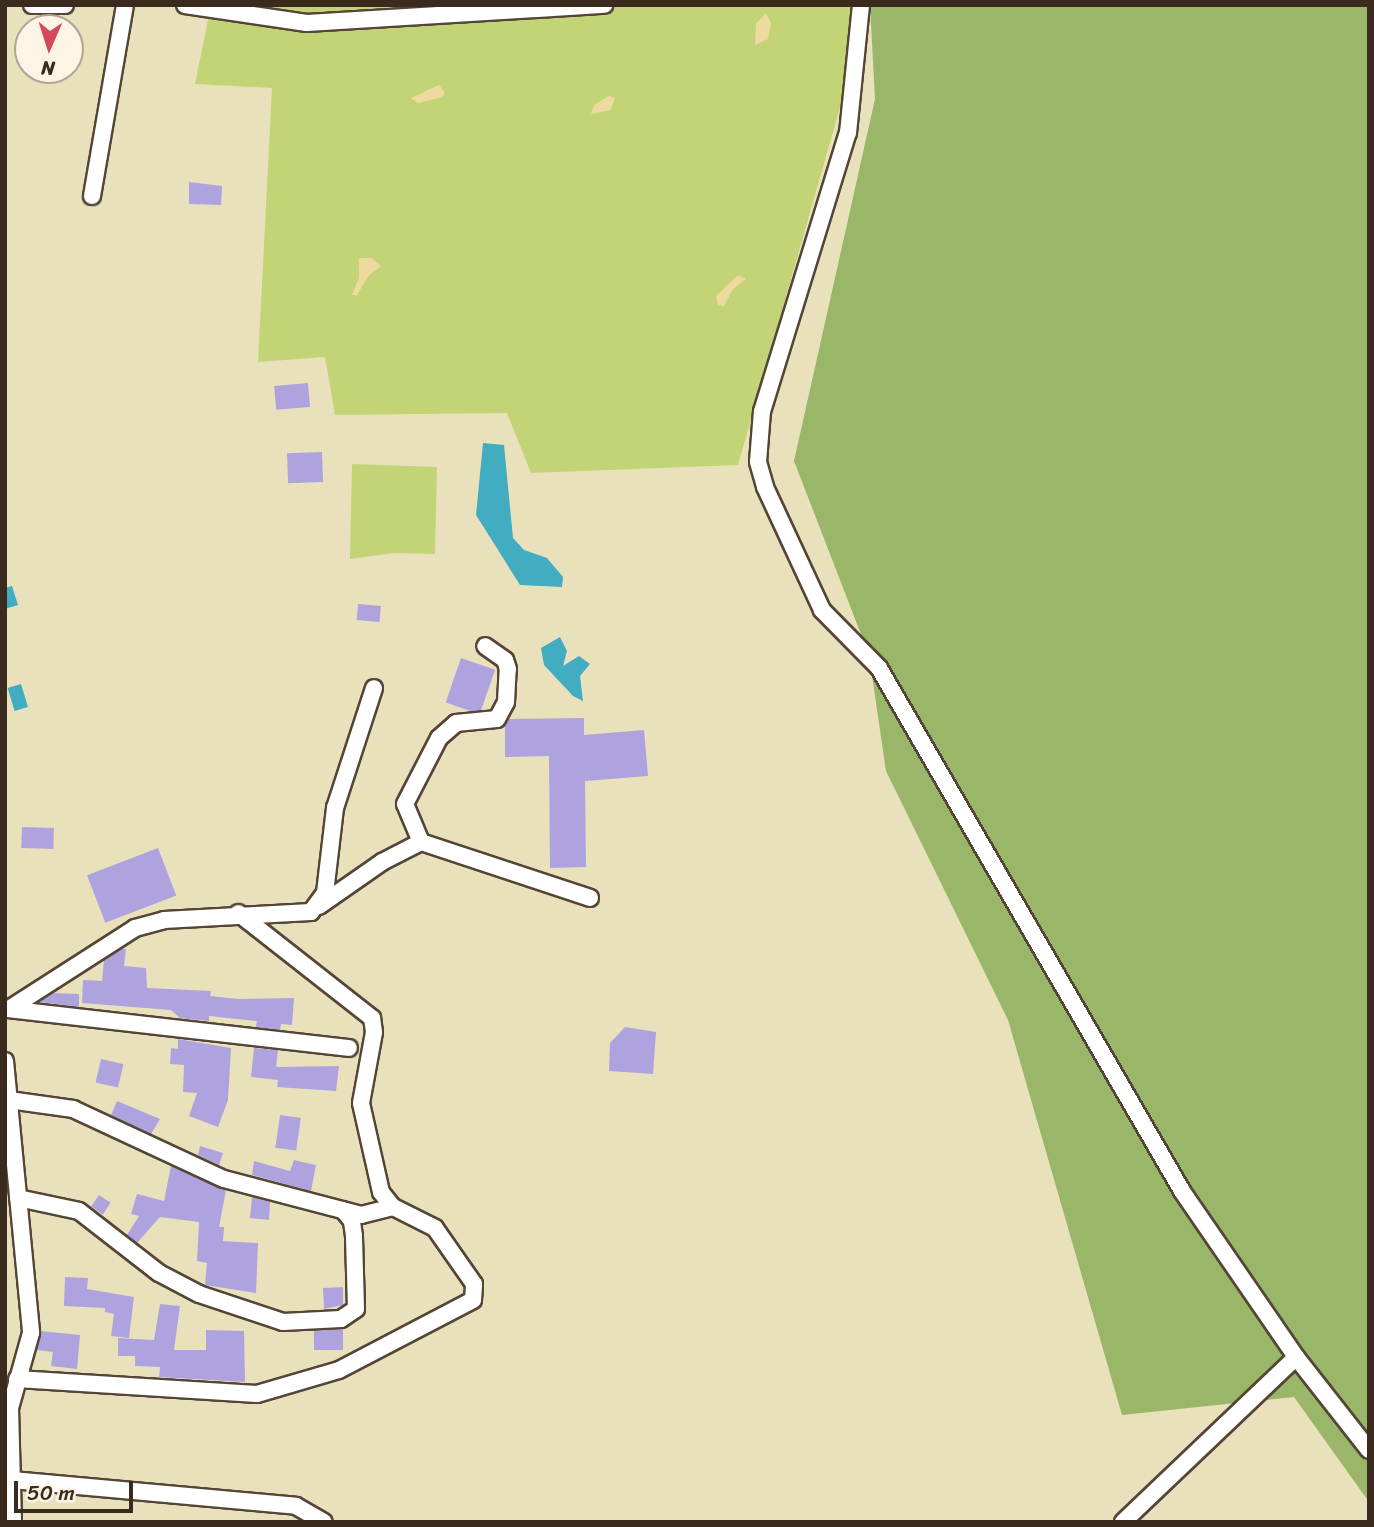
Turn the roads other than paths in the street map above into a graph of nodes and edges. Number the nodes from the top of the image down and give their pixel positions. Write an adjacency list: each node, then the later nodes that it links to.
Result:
1 (32, 5): 2 (street)
2 (65, 5)
3 (125, 5): 7 (street)
4 (185, 5): 5 (street)
5 (604, 5)
6 (860, 5): 21 (street)
7 (92, 196)
8 (485, 646): 10 (street)
9 (374, 688): 12 (street)
10 (421, 842): 11 (street); 12 (street)
11 (590, 898)
12 (311, 912): 13 (street)
13 (238, 914): 14 (street); 19 (street)
14 (7, 1009): 15 (street)
15 (349, 1048)
16 (5, 1061): 17 (street)
17 (9, 1100): 18 (street); 20 (street)
18 (18, 1198): 20 (street); 22 (street)
19 (393, 1207): 20 (street); 22 (street)
20 (343, 1210)
21 (1296, 1357): 23 (street); 27 (street)
22 (17, 1379): 24 (street)
23 (1369, 1450)
24 (12, 1480): 25 (street); 26 (street)
25 (13, 1522)
26 (324, 1522)
27 (1123, 1522)

